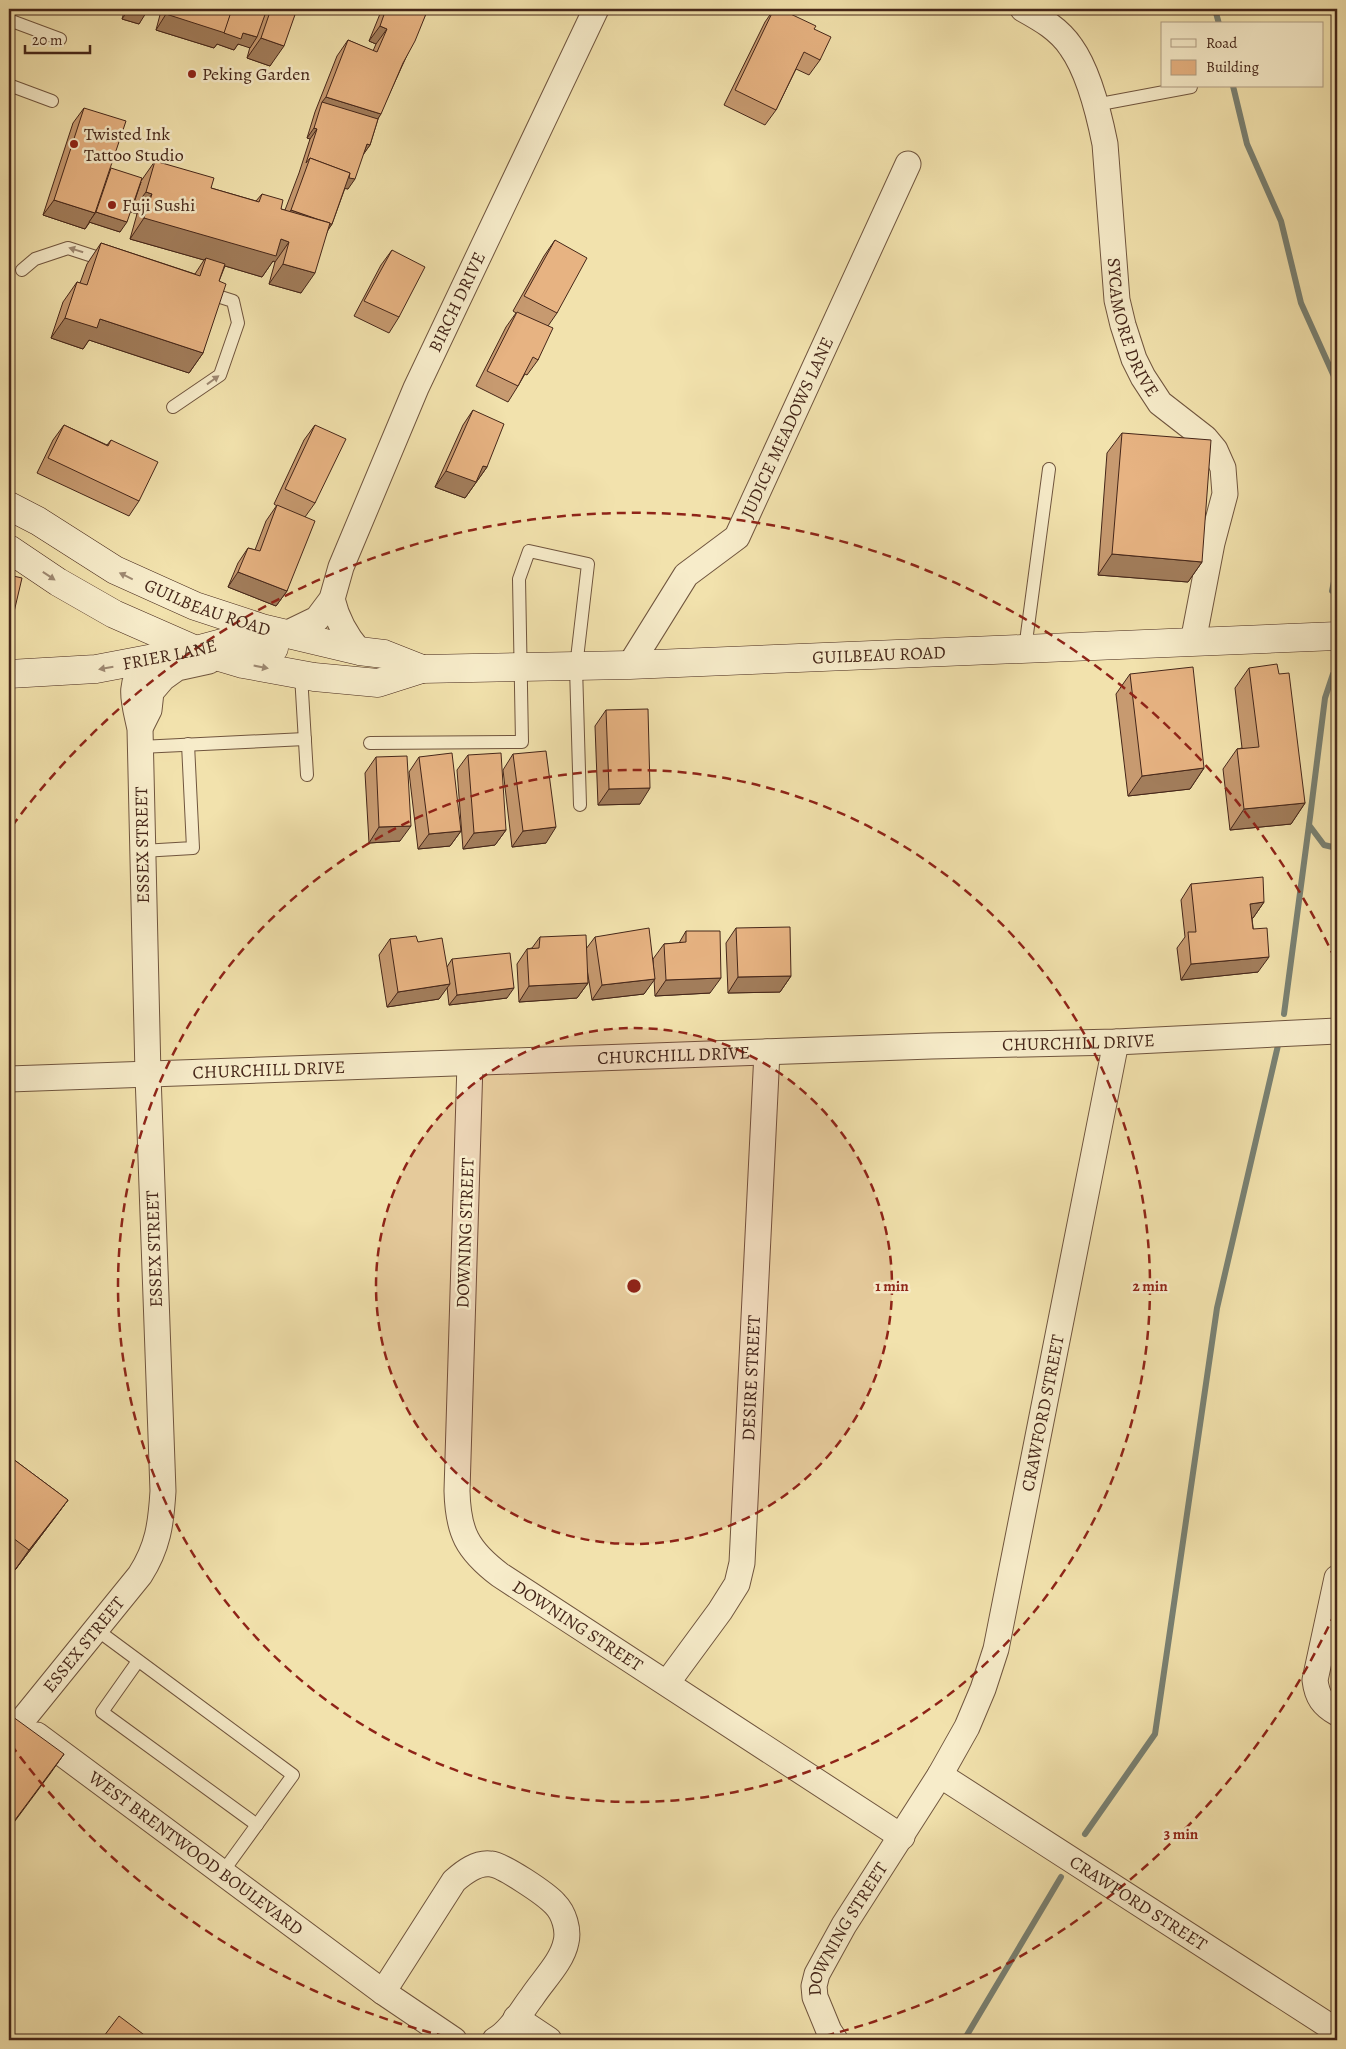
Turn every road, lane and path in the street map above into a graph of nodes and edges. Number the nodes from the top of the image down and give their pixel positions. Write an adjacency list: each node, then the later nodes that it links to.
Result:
1 (596, 9): 21 (street, BIRCH DRIVE)
2 (1024, 9): 8 (street, SYCAMORE DRIVE)
3 (9, 20): 4 (lane)
4 (60, 39)
5 (9, 86): 7 (lane)
6 (1192, 88): 8 (lane)
7 (52, 101)
8 (1095, 105): 24 (street, SYCAMORE DRIVE)
9 (908, 164): 30 (street, JUDICE MEADOWS LANE)
10 (125, 266): 11 (lane, one-way to 11)
11 (22, 270)
12 (203, 279): 14 (lane)
13 (208, 293): 14 (lane)
14 (233, 301): 15 (lane, one-way to 14)
15 (173, 408)
16 (1049, 469): 25 (lane)
17 (9, 492): 19 (street)
18 (9, 506): 19 (street, GUILBEAU ROAD)
19 (38, 521): 22 (street, GUILBEAU ROAD, one-way to 19)
20 (9, 549): 26 (street, GUILBEAU ROAD, one-way to 26)
21 (332, 599): 22 (street, BIRCH DRIVE); 27 (street)
22 (286, 634): 27 (street, GUILBEAU ROAD)
23 (1337, 636): 24 (street, GUILBEAU ROAD)
24 (1193, 642): 25 (street, GUILBEAU ROAD)
25 (1025, 649): 30 (street, GUILBEAU ROAD)
26 (196, 650): 27 (street, FRIER LANE); 28 (street, GUILBEAU ROAD); 29 (street, FRIER LANE)
27 (359, 651): 33 (street, GUILBEAU ROAD)
28 (225, 659): 35 (street, GUILBEAU ROAD, one-way to 35); 36 (street, ESSEX STREET)
29 (146, 661): 34 (street, FRIER LANE, one-way to 34); 36 (street, ESSEX STREET)
30 (630, 665): 32 (street, GUILBEAU ROAD)
31 (521, 667): 32 (street, GUILBEAU ROAD); 32 (lane); 33 (street, GUILBEAU ROAD); 38 (lane)
32 (576, 667): 41 (lane)
33 (422, 669): 35 (street, GUILBEAU ROAD)
34 (9, 674)
35 (301, 675): 37 (lane)
36 (140, 738): 39 (lane); 42 (street, ESSEX STREET)
37 (305, 739): 39 (lane); 40 (lane)
38 (370, 743)
39 (188, 744): 42 (lane)
40 (307, 775)
41 (580, 805)
42 (142, 851): 47 (street, ESSEX STREET)
43 (1337, 1031): 44 (street, CHURCHILL DRIVE)
44 (1116, 1042): 45 (street, CHURCHILL DRIVE); 55 (street, CRAWFORD STREET)
45 (767, 1052): 46 (street, CHURCHILL DRIVE); 52 (street, DESIRE STREET)
46 (470, 1063): 47 (street, CHURCHILL DRIVE); 52 (street, DOWNING STREET)
47 (148, 1075): 48 (street, CHURCHILL DRIVE); 50 (street, ESSEX STREET)
48 (9, 1078)
49 (1337, 1578): 53 (street)
50 (97, 1630): 51 (lane); 54 (street, ESSEX STREET)
51 (138, 1661): 56 (lane); 56 (lane)
52 (667, 1682): 57 (street, DOWNING STREET)
53 (1337, 1713)
54 (15, 1719): 58 (street, WEST BRENTWOOD BOULEVARD)
55 (940, 1775): 57 (street, CRAWFORD STREET); 61 (street, CRAWFORD STREET)
56 (257, 1825): 58 (lane)
57 (902, 1837): 65 (street, DOWNING STREET)
58 (222, 1873): 59 (street, WEST BRENTWOOD BOULEVARD)
59 (383, 1992): 60 (street); 62 (street, WEST BRENTWOOD BOULEVARD)
60 (516, 2018): 63 (street); 64 (street)
61 (1337, 2032)
62 (446, 2038)
63 (496, 2040)
64 (549, 2040)
65 (836, 2040)

